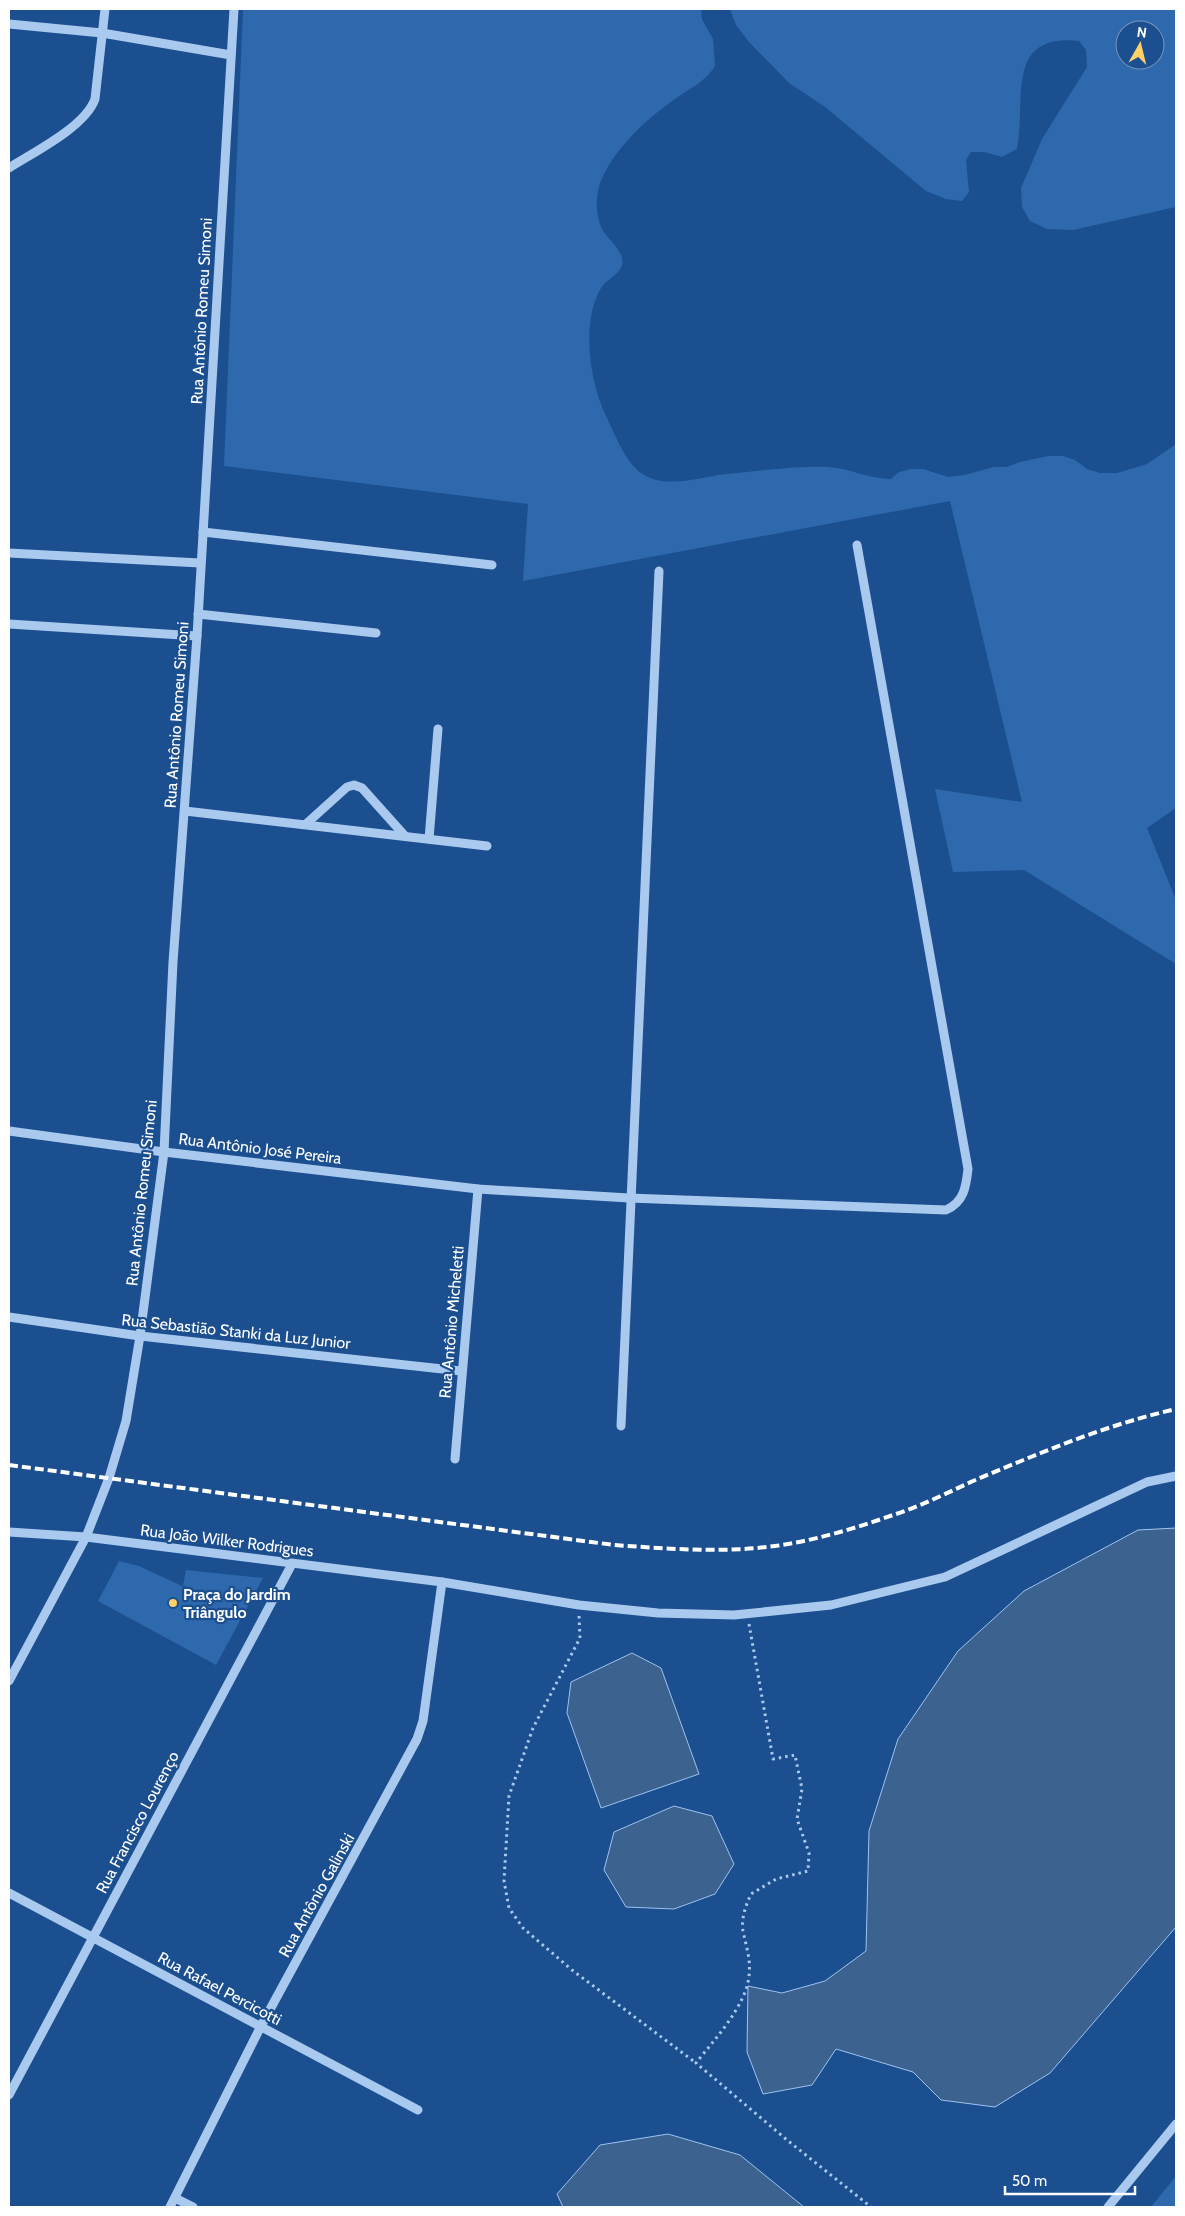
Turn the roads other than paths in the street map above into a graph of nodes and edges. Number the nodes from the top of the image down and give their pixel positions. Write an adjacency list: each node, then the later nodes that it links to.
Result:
1 (105, 9): 4 (street)
2 (234, 9): 5 (street, Rua Antônio Romeu Simoni)
3 (9, 24): 4 (street)
4 (102, 33): 5 (street); 6 (street)
5 (231, 55): 7 (street, Rua Antônio Romeu Simoni)
6 (9, 168)
7 (203, 532): 10 (street, Rua Antônio Romeu Simoni); 11 (street)
8 (857, 545): 26 (street, Rua Antônio José Pereira)
9 (9, 553): 10 (street)
10 (200, 563): 13 (street, Rua Antônio Romeu Simoni)
11 (492, 565)
12 (659, 571): 26 (street)
13 (198, 614): 15 (street); 16 (street, Rua Antônio Romeu Simoni)
14 (9, 624): 16 (street)
15 (376, 633)
16 (197, 636): 18 (street, Rua Antônio Romeu Simoni)
17 (438, 729): 21 (street)
18 (185, 811): 19 (street); 24 (street, Rua Antônio Romeu Simoni)
19 (306, 824): 20 (street); 20 (street)
20 (406, 836): 21 (street)
21 (429, 839): 22 (street)
22 (487, 846)
23 (9, 1131): 24 (street, Rua Antônio José Pereira)
24 (164, 1152): 25 (street, Rua Antônio José Pereira); 28 (street, Rua Antônio Romeu Simoni)
25 (478, 1188): 26 (street, Rua Antônio José Pereira); 29 (street, Rua Antônio Micheletti)
26 (629, 1198): 30 (street)
27 (9, 1318): 28 (street, Rua Sebastião Stanki da Luz Junior)
28 (140, 1336): 29 (street, Rua Sebastião Stanki da Luz Junior); 34 (street, Rua Antônio Romeu Simoni)
29 (461, 1371): 31 (street, Rua Antônio Micheletti)
30 (621, 1426)
31 (455, 1459)
32 (1176, 1476): 36 (street, Rua João Wilker Rodrigues)
33 (9, 1532): 34 (street, Rua João Wilker Rodrigues)
34 (86, 1537): 35 (street, Rua João Wilker Rodrigues); 37 (street, Rua Antônio Romeu Simoni)
35 (292, 1564): 36 (street, Rua João Wilker Rodrigues); 39 (street, Rua Francisco Lourenço)
36 (442, 1582): 40 (street, Rua Antônio Galinski)
37 (9, 1682)
38 (9, 1893): 39 (street, Rua Rafael Percicotti)
39 (92, 1937): 40 (street, Rua Rafael Percicotti); 41 (street, Rua Francisco Lourenço)
40 (261, 2026): 42 (street, Rua Rafael Percicotti); 44 (street, Rua Antônio Galinski)
41 (9, 2095)
42 (418, 2110)
43 (1176, 2124): 47 (street)
44 (175, 2198): 45 (street, Rua Antônio Galinski); 46 (street)
45 (170, 2207)
46 (193, 2207)
47 (1108, 2207)

